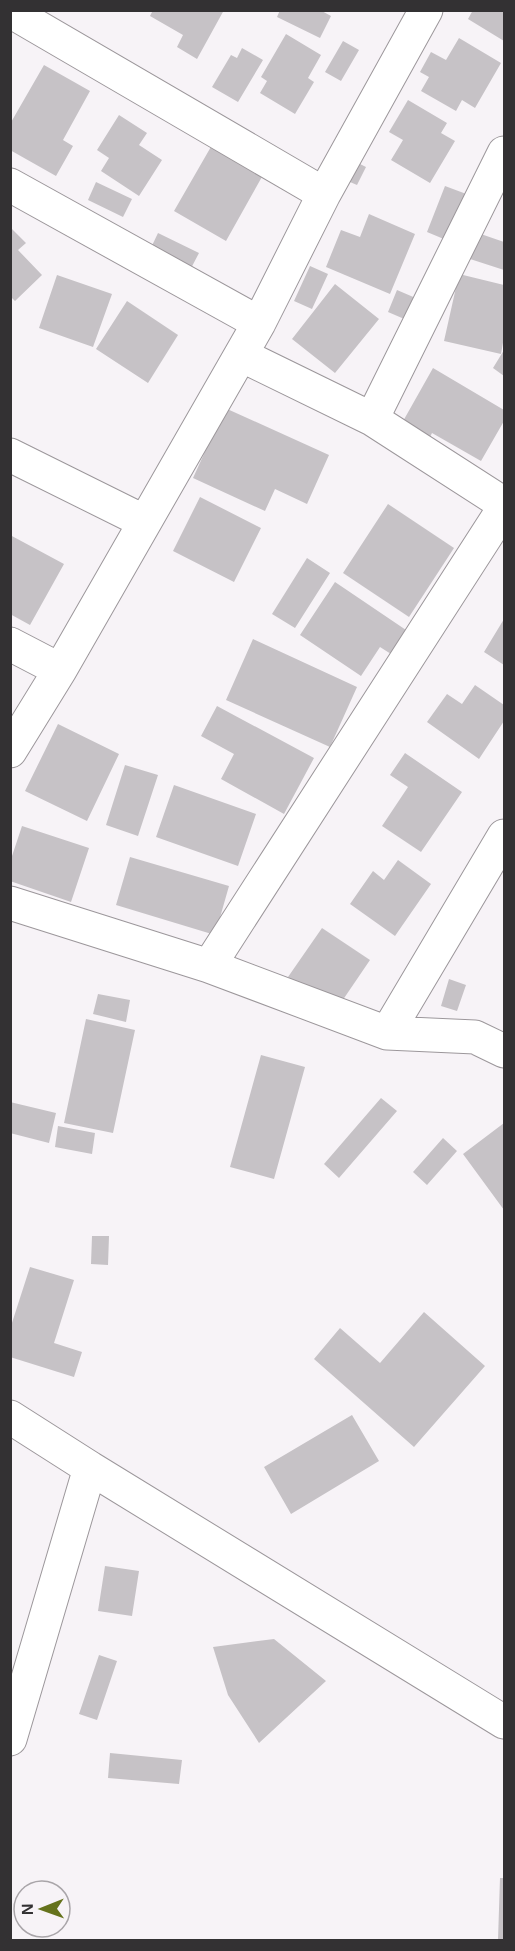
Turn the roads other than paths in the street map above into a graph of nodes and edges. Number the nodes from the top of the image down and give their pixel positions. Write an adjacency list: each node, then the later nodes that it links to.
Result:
1 (426, 10): 5 (street)
2 (10, 11): 5 (street)
3 (504, 153): 8 (street)
4 (10, 185): 6 (street)
5 (324, 194): 6 (street)
6 (259, 323): 7 (street)
7 (241, 355): 8 (street); 11 (street)
8 (372, 419): 10 (street)
9 (10, 455): 11 (street)
10 (504, 506): 17 (street)
11 (145, 522): 13 (street)
12 (10, 644): 13 (street)
13 (60, 670): 14 (street)
14 (10, 751)
15 (504, 837): 18 (street)
16 (10, 903): 17 (street)
17 (209, 966): 18 (street)
18 (387, 1033): 19 (street)
19 (504, 1051)
20 (10, 1417): 21 (street)
21 (90, 1468): 22 (street); 23 (street)
22 (504, 1722)
23 (10, 1739)

